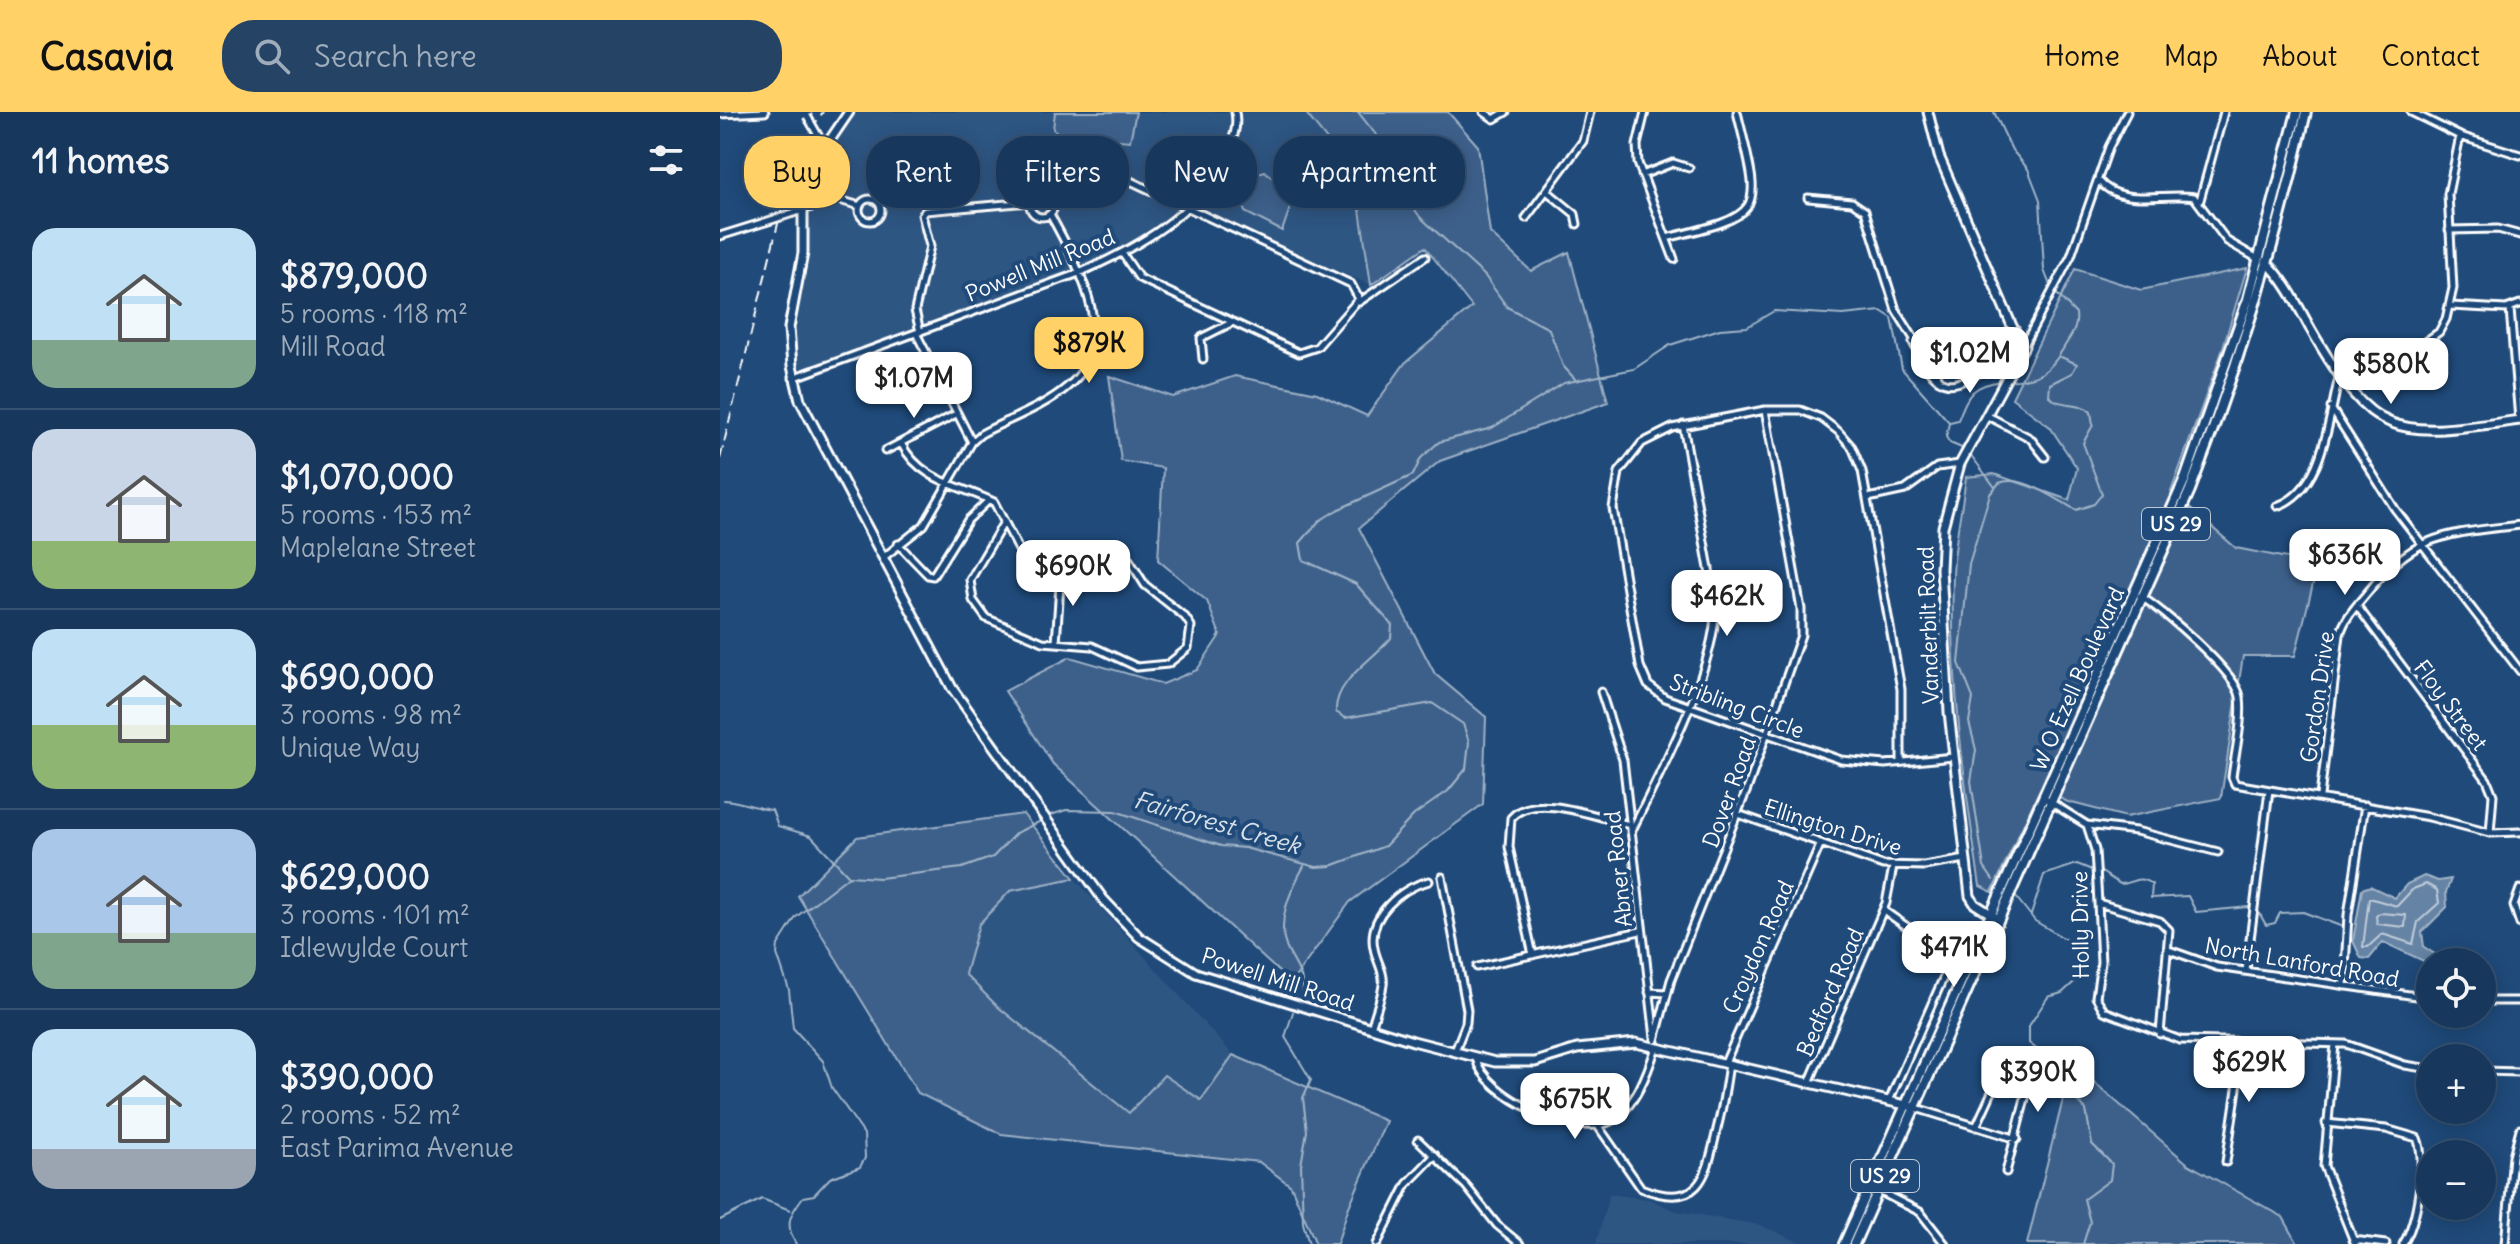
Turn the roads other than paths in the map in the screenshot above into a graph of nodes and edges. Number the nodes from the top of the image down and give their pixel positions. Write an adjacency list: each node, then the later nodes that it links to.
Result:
1 (765, 112): 15 (street)
2 (849, 112): 18 (street, Powell Mill Road)
3 (1235, 112): 33 (street, Powell Mill Road)
4 (1484, 112): 5 (street)
5 (1506, 112)
6 (1590, 112): 25 (street)
7 (1645, 112): 22 (street)
8 (1737, 112): 41 (street)
9 (1928, 112): 53 (street)
10 (2127, 112): 24 (street)
11 (2224, 112): 27 (street)
12 (2297, 112): 45 (main road, W O Ezell Boulevard / US 29)
13 (2306, 112): 45 (main road, W O Ezell Boulevard / US 29)
14 (2411, 112): 19 (street)
15 (720, 114)
16 (806, 114): 17 (street, bridge)
17 (818, 136)
18 (833, 136)
19 (2460, 136): 20 (street); 38 (street)
20 (2520, 155)
21 (1689, 168): 22 (street)
22 (1642, 175): 41 (street)
23 (1129, 180): 33 (street)
24 (2097, 180): 27 (street); 53 (street)
25 (1548, 192): 36 (street); 37 (street)
26 (1808, 198): 55 (street)
27 (2200, 200): 45 (street)
28 (996, 205): 52 (street)
29 (860, 206): 29 (street); 34 (street)
30 (798, 208): 34 (street, Powell Mill Road)
31 (1033, 208): 35 (street)
32 (1053, 208): 35 (street)
33 (1189, 210): 42 (street, Powell Mill Road); 47 (street)
34 (797, 211): 40 (street, bridge); 56 (street, Powell Mill Road)
35 (1050, 214): 46 (street)
36 (1526, 218)
37 (1577, 224)
38 (2449, 230): 39 (street); 49 (street)
39 (2520, 235)
40 (720, 236)
41 (1666, 238): 44 (street)
42 (1122, 253): 46 (street, Powell Mill Road); 51 (street)
43 (1425, 257): 47 (street)
44 (1674, 259)
45 (2264, 262): 57 (street); 80 (main road, W O Ezell Boulevard / US 29)
46 (1079, 273): 52 (street, Powell Mill Road); 65 (street)
47 (1358, 302): 51 (street)
48 (2520, 304): 50 (street)
49 (2451, 306): 50 (street); 58 (street)
50 (2510, 309): 63 (street)
51 (1232, 322): 54 (street)
52 (918, 332): 56 (street, Powell Mill Road); 61 (street)
53 (2024, 346): 55 (street, Vanderbilt Road)
54 (1203, 359)
55 (2010, 373): 62 (street, Vanderbilt Road)
56 (793, 378): 78 (street, Powell Mill Road)
57 (2339, 378): 58 (street); 59 (street)
58 (2346, 386): 63 (street)
59 (2331, 408): 73 (street); 76 (street)
60 (1765, 410): 64 (street, Stribling Circle); 71 (street, Stribling Circle); 86 (street, Dover Road)
61 (956, 414): 65 (street); 66 (street)
62 (1986, 415): 68 (street); 69 (street, Vanderbilt Road)
63 (2520, 420)
64 (1683, 425): 85 (street); 85 (street, Stribling Circle)
65 (972, 442): 70 (street)
66 (901, 443): 67 (street); 70 (street)
67 (885, 451)
68 (2045, 457)
69 (1960, 464): 71 (street); 87 (street, Vanderbilt Road)
70 (948, 485): 72 (street); 77 (street)
71 (1868, 498): 88 (street, Stribling Circle)
72 (989, 500): 74 (street); 77 (street)
73 (2277, 506)
74 (1004, 522): 79 (street); 82 (street)
75 (2520, 525): 76 (street)
76 (2421, 542): 81 (street, Gordon Drive); 83 (street)
77 (898, 544): 78 (street)
78 (884, 557): 122 (street, Powell Mill Road)
79 (1061, 571): 82 (street); 82 (street)
80 (2140, 595): 89 (street); 91 (main road, W O Ezell Boulevard / US 29)
81 (2357, 606): 90 (street, Gordon Drive); 98 (street, Floy Street)
82 (1056, 643)
83 (2520, 671)
84 (1601, 692): 94 (street, Abner Road)
85 (1688, 706): 86 (street, Stribling Circle); 97 (street)
86 (1767, 735): 88 (street, Stribling Circle); 93 (street, Dover Road)
87 (1953, 757): 88 (street, Stribling Circle); 101 (street, Vanderbilt Road)
88 (1901, 762)
89 (2269, 790): 90 (street); 115 (street)
90 (2320, 796): 92 (street)
91 (2048, 800): 95 (street); 108 (main road, W O Ezell Boulevard / US 29); 109 (main road, W O Ezell Boulevard / US 29)
92 (2365, 805): 98 (street); 116 (street)
93 (1738, 814): 99 (street, Ellington Drive); 118 (street, Dover Road)
94 (1630, 825): 97 (street, Abner Road); 113 (street)
95 (2087, 825): 100 (street); 106 (street, Holly Drive)
96 (2520, 832): 98 (street)
97 (1630, 833): 111 (street, Abner Road)
98 (2490, 833)
99 (1821, 843): 102 (street, Ellington Drive); 130 (street, Croydon Road)
100 (2218, 852)
101 (1966, 859): 102 (street, Ellington Drive); 108 (street, Vanderbilt Road)
102 (1893, 867): 107 (street, Bedford Road)
103 (1442, 877): 127 (street)
104 (1429, 881): 122 (street)
105 (2520, 889): 110 (street)
106 (2098, 903): 112 (street); 123 (street, Holly Drive)
107 (1883, 910): 134 (street, Bedford Road); 136 (street)
108 (1990, 914): 109 (street, Vanderbilt Road); 137 (main road, W O Ezell Boulevard / US 29)
109 (1999, 919): 137 (main road, W O Ezell Boulevard / US 29)
110 (2520, 924)
111 (1640, 931): 113 (street); 117 (street, Abner Road)
112 (2169, 950): 115 (street, North Lanford Road); 123 (street)
113 (1533, 955): 114 (street)
114 (1477, 967)
115 (2246, 971): 116 (street, North Lanford Road)
116 (2344, 986): 119 (street, North Lanford Road)
117 (1649, 992): 118 (street); 125 (street, Abner Road)
118 (1667, 993): 125 (street, Dover Road)
119 (2416, 996)
120 (2496, 1001): 121 (street)
121 (2520, 1001)
122 (1371, 1028): 127 (street, Powell Mill Road)
123 (2160, 1034): 124 (street, Holly Drive)
124 (2244, 1042): 126 (street, Holly Drive); 145 (street)
125 (1656, 1043): 128 (street, Powell Mill Road); 130 (street, Powell Mill Road); 139 (street, Dover Road)
126 (2335, 1044): 131 (street, Holly Drive); 138 (street)
127 (1455, 1052): 128 (street, Powell Mill Road)
128 (1476, 1058): 139 (street)
129 (2007, 1059): 140 (street)
130 (1727, 1064): 134 (street, Powell Mill Road); 139 (street, Croydon Road)
131 (2416, 1066)
132 (2496, 1071): 133 (street)
133 (2520, 1072)
134 (1809, 1084): 136 (street, Powell Mill Road)
135 (2028, 1087): 142 (street)
136 (1889, 1101): 137 (street, Powell Mill Road)
137 (1912, 1106): 140 (street); 147 (main road, W O Ezell Boulevard / US 29)
138 (2326, 1123): 148 (street); 155 (street)
139 (1598, 1126)
140 (1976, 1128): 142 (street)
141 (2520, 1129): 156 (street)
142 (2017, 1139): 146 (street)
143 (1418, 1140): 144 (street)
144 (1435, 1155): 149 (street); 150 (street)
145 (2226, 1162)
146 (2006, 1172)
147 (1874, 1189): 151 (main road, W O Ezell Boulevard / US 29); 152 (main road, W O Ezell Boulevard / US 29); 153 (street)
148 (2354, 1242): 154 (street)
149 (1377, 1244)
150 (1520, 1244)
151 (1844, 1244)
152 (1854, 1244)
153 (1945, 1244)
154 (2386, 1244)
155 (2403, 1244)
156 (2505, 1244)

